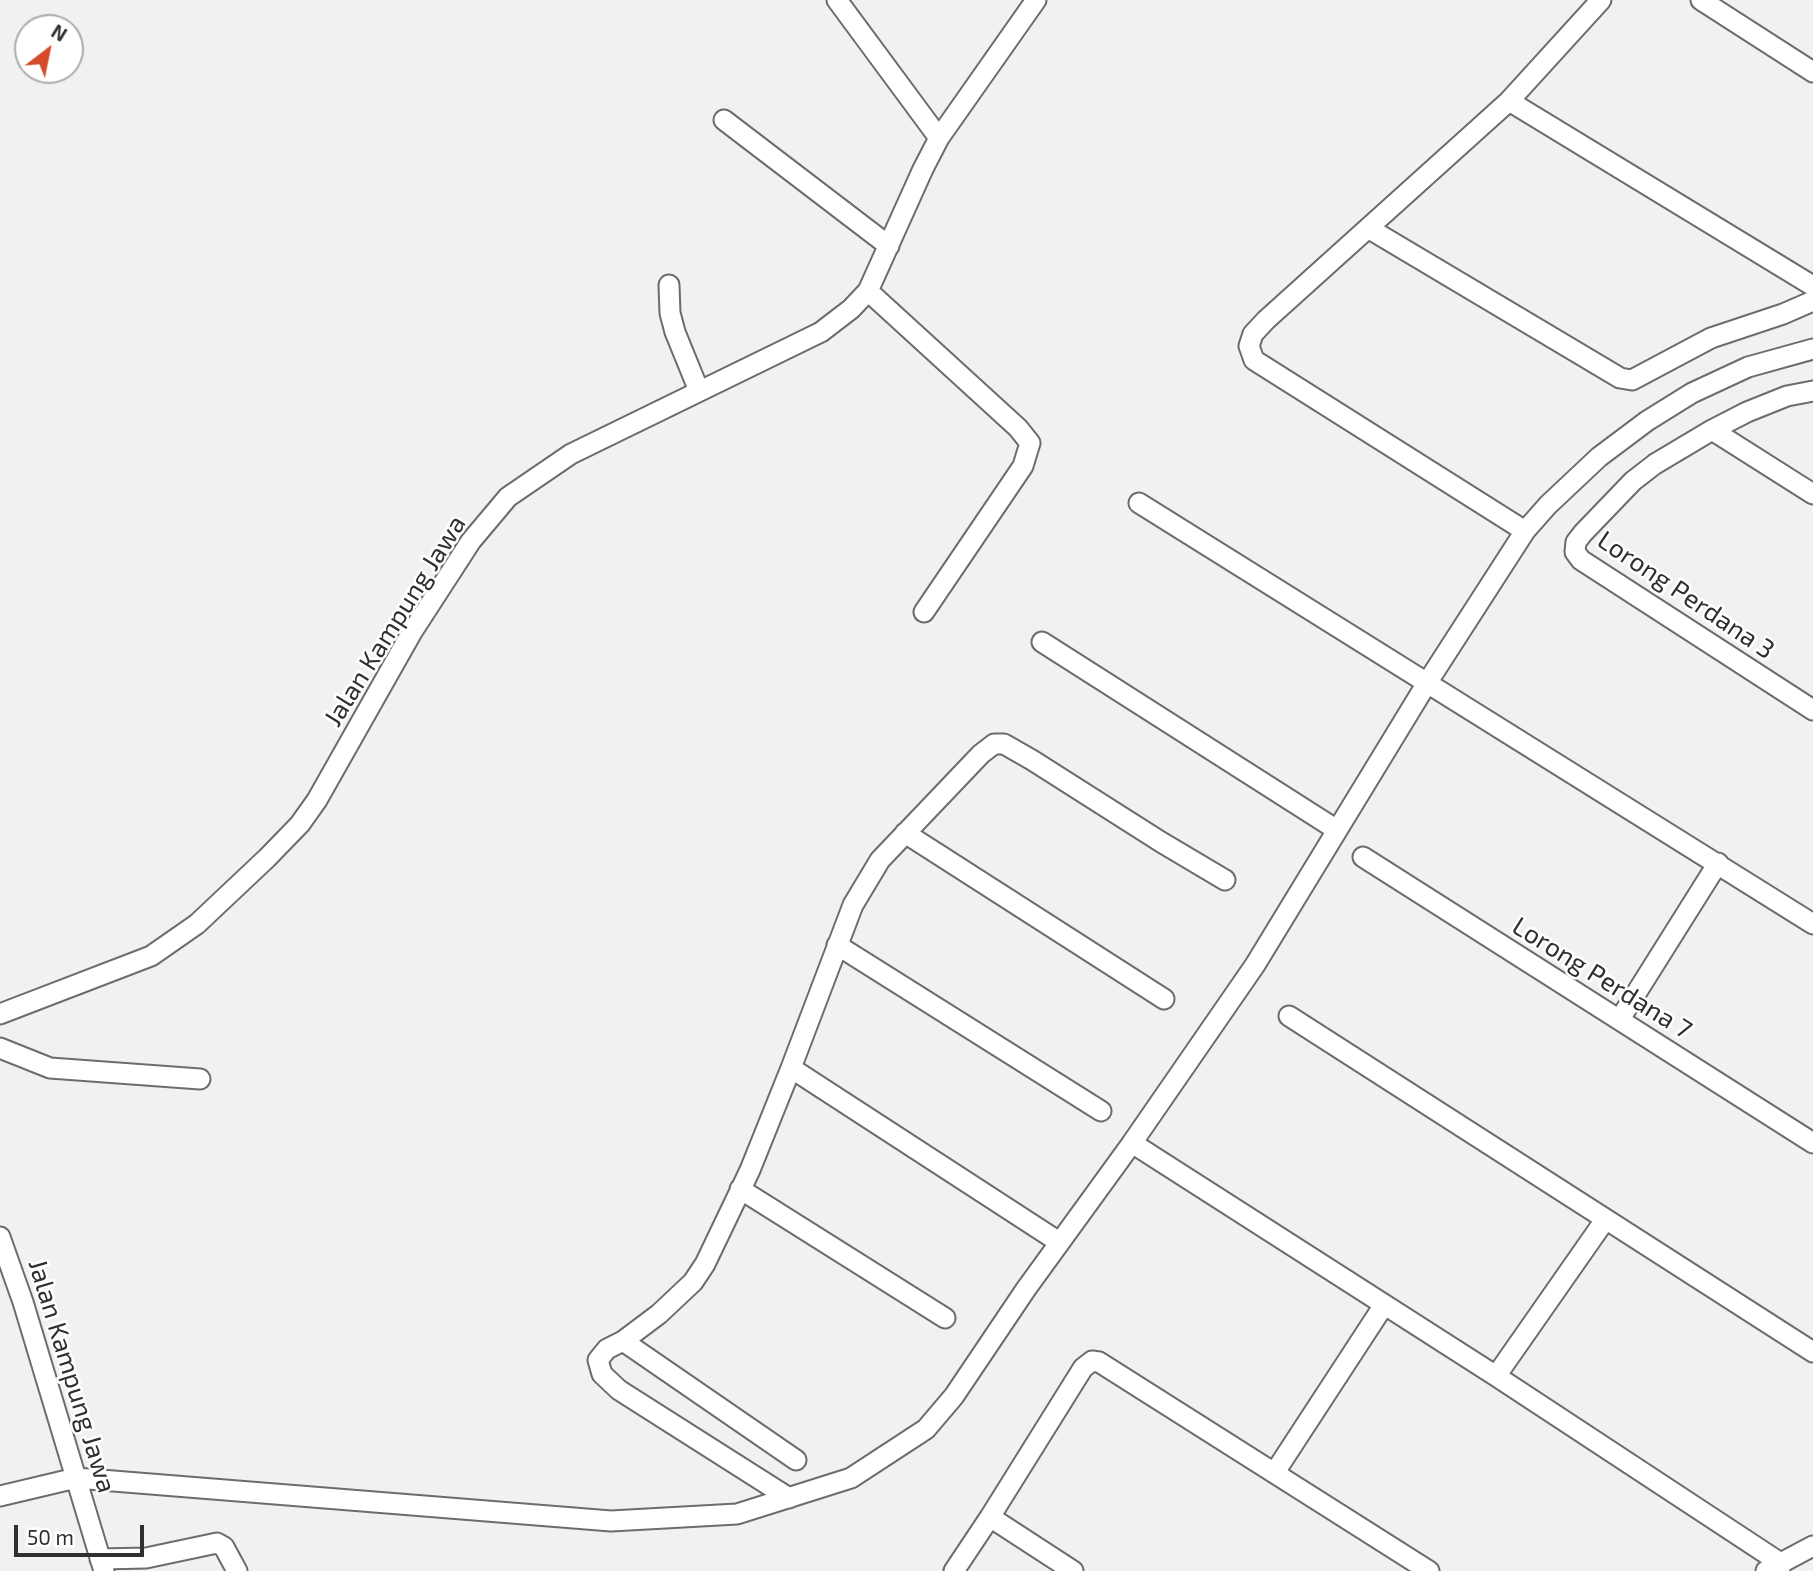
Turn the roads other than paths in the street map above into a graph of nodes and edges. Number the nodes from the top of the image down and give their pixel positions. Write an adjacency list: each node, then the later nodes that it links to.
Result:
1 (837, 0): 8 (street)
2 (1036, 0): 8 (street, Jalan Kampung Jawa)
3 (1601, 0): 6 (street)
4 (1701, 0): 5 (street)
5 (1813, 72)
6 (1509, 101): 9 (street); 12 (street)
7 (724, 120): 10 (street)
8 (939, 138): 10 (street, Jalan Kampung Jawa)
9 (1368, 228): 14 (street); 21 (street)
10 (889, 246): 13 (street, Jalan Kampung Jawa)
11 (669, 285): 16 (street)
12 (1813, 286)
13 (868, 290): 16 (street, Jalan Kampung Jawa); 22 (street)
14 (1813, 301)
15 (1813, 349): 21 (street)
16 (699, 391): 34 (street, Jalan Kampung Jawa)
17 (1813, 391): 18 (street)
18 (1712, 430): 19 (street); 25 (street, Lorong Perdana 3)
19 (1813, 494)
20 (1139, 503): 24 (street)
21 (1525, 531): 24 (street)
22 (924, 612)
23 (1042, 642): 26 (street)
24 (1427, 683): 26 (street); 29 (street)
25 (1813, 710)
26 (1337, 830): 41 (street)
27 (905, 833): 30 (street); 32 (street); 33 (street)
28 (1363, 857): 36 (street, Lorong Perdana 7)
29 (1718, 863): 31 (street); 36 (street)
30 (1225, 880)
31 (1813, 924)
32 (837, 945): 38 (street); 40 (street)
33 (1164, 999)
34 (0, 1014)
35 (1289, 1016): 44 (street)
36 (1620, 1020): 42 (street, Lorong Perdana 7)
37 (0, 1048): 39 (street)
38 (791, 1068): 43 (street); 46 (street)
39 (200, 1079)
40 (1101, 1111)
41 (1132, 1143): 46 (street); 47 (street)
42 (1813, 1143)
43 (740, 1189): 48 (street); 49 (street)
44 (1605, 1220): 50 (street); 51 (street)
45 (0, 1237): 54 (street, Jalan Kampung Jawa)
46 (1059, 1242): 56 (street)
47 (1384, 1305): 51 (street); 53 (street)
48 (945, 1318)
49 (623, 1341): 52 (street); 56 (street)
50 (1813, 1352)
51 (1496, 1376): 61 (street)
52 (796, 1460)
53 (1275, 1472): 57 (street); 65 (street)
54 (76, 1478): 55 (street); 56 (street); 59 (street, Jalan Kampung Jawa)
55 (0, 1496)
56 (789, 1498)
57 (990, 1517): 63 (street); 64 (street)
58 (1813, 1546): 61 (street)
59 (102, 1565): 60 (street)
60 (136, 1565): 62 (street)
61 (1774, 1567)
62 (237, 1571)
63 (954, 1571)
64 (1073, 1571)
65 (1429, 1571)

